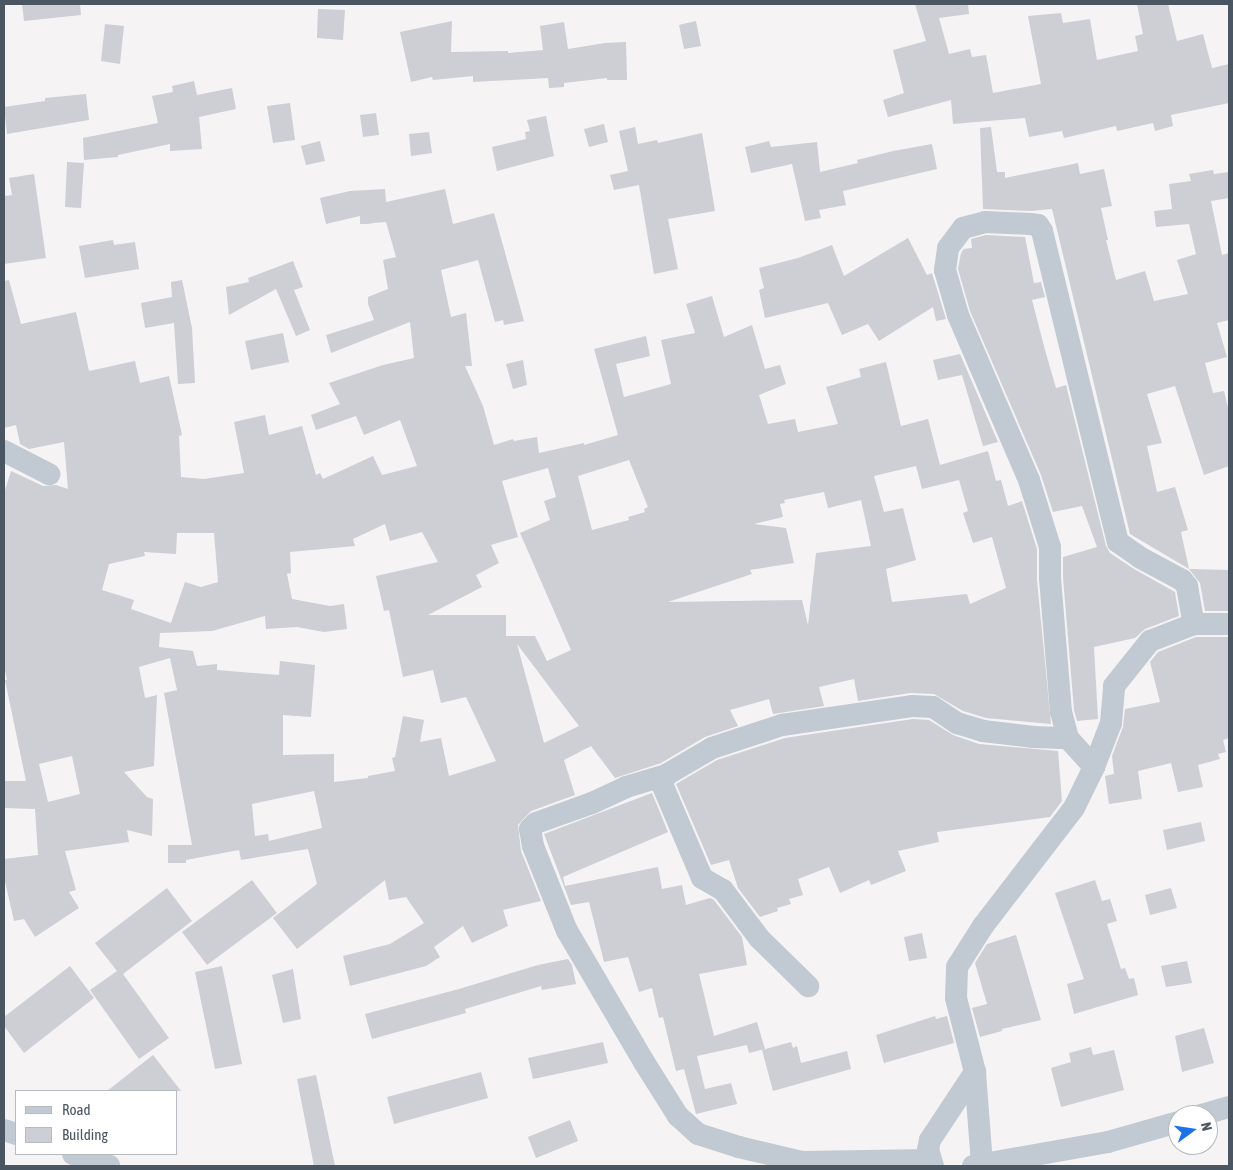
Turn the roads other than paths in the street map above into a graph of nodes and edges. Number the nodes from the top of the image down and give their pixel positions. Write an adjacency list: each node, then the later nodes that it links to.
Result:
1 (4, 452): 2 (street)
2 (49, 474)
3 (1194, 624): 4 (street); 5 (street); 6 (street)
4 (1229, 624)
5 (1068, 738): 6 (street); 7 (street)
6 (1094, 767): 9 (street)
7 (666, 775): 8 (street); 12 (street)
8 (808, 986)
9 (975, 1072): 12 (street); 13 (street)
10 (1168, 1125): 13 (street)
11 (76, 1155): 14 (street)
12 (931, 1163)
13 (978, 1165)
14 (109, 1166)

